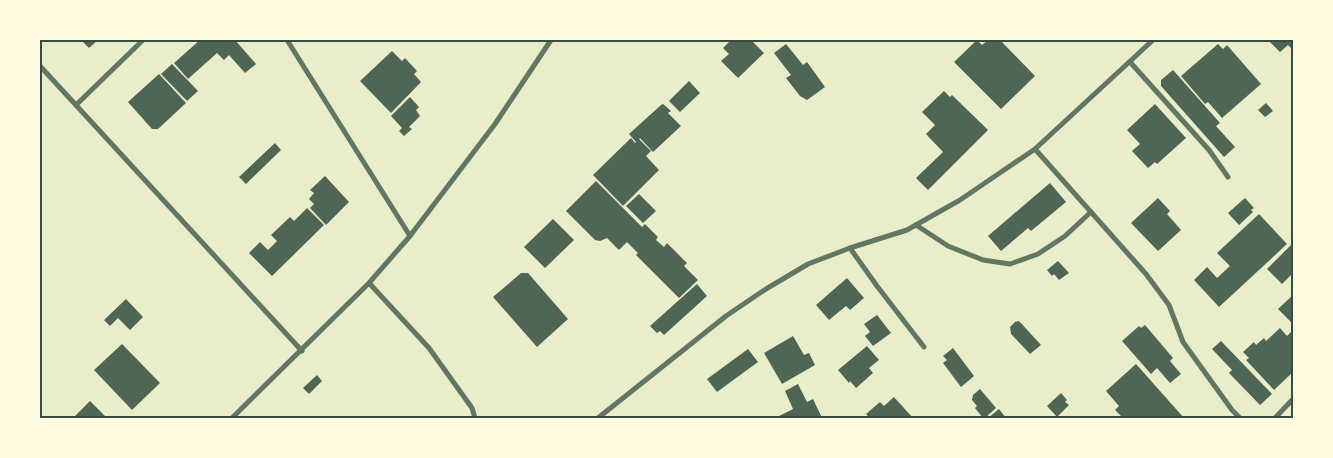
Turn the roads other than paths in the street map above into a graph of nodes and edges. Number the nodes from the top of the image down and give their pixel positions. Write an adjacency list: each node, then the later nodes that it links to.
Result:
1 (143, 40): 7 (street)
2 (287, 40): 12 (street)
3 (552, 40): 12 (street)
4 (1153, 40): 5 (street)
5 (1130, 62): 8 (street); 9 (street)
6 (40, 66): 7 (street)
7 (76, 105): 16 (street)
8 (1036, 149): 10 (street); 11 (street)
9 (1228, 177)
10 (1091, 212): 11 (street); 21 (street)
11 (916, 225): 13 (street)
12 (410, 236): 14 (street)
13 (850, 248): 15 (street); 20 (street)
14 (369, 283): 16 (street); 19 (street)
15 (924, 347)
16 (302, 351): 18 (street)
17 (1293, 400): 22 (street)
18 (232, 418)
19 (475, 418)
20 (598, 418)
21 (1240, 418)
22 (1275, 418)

